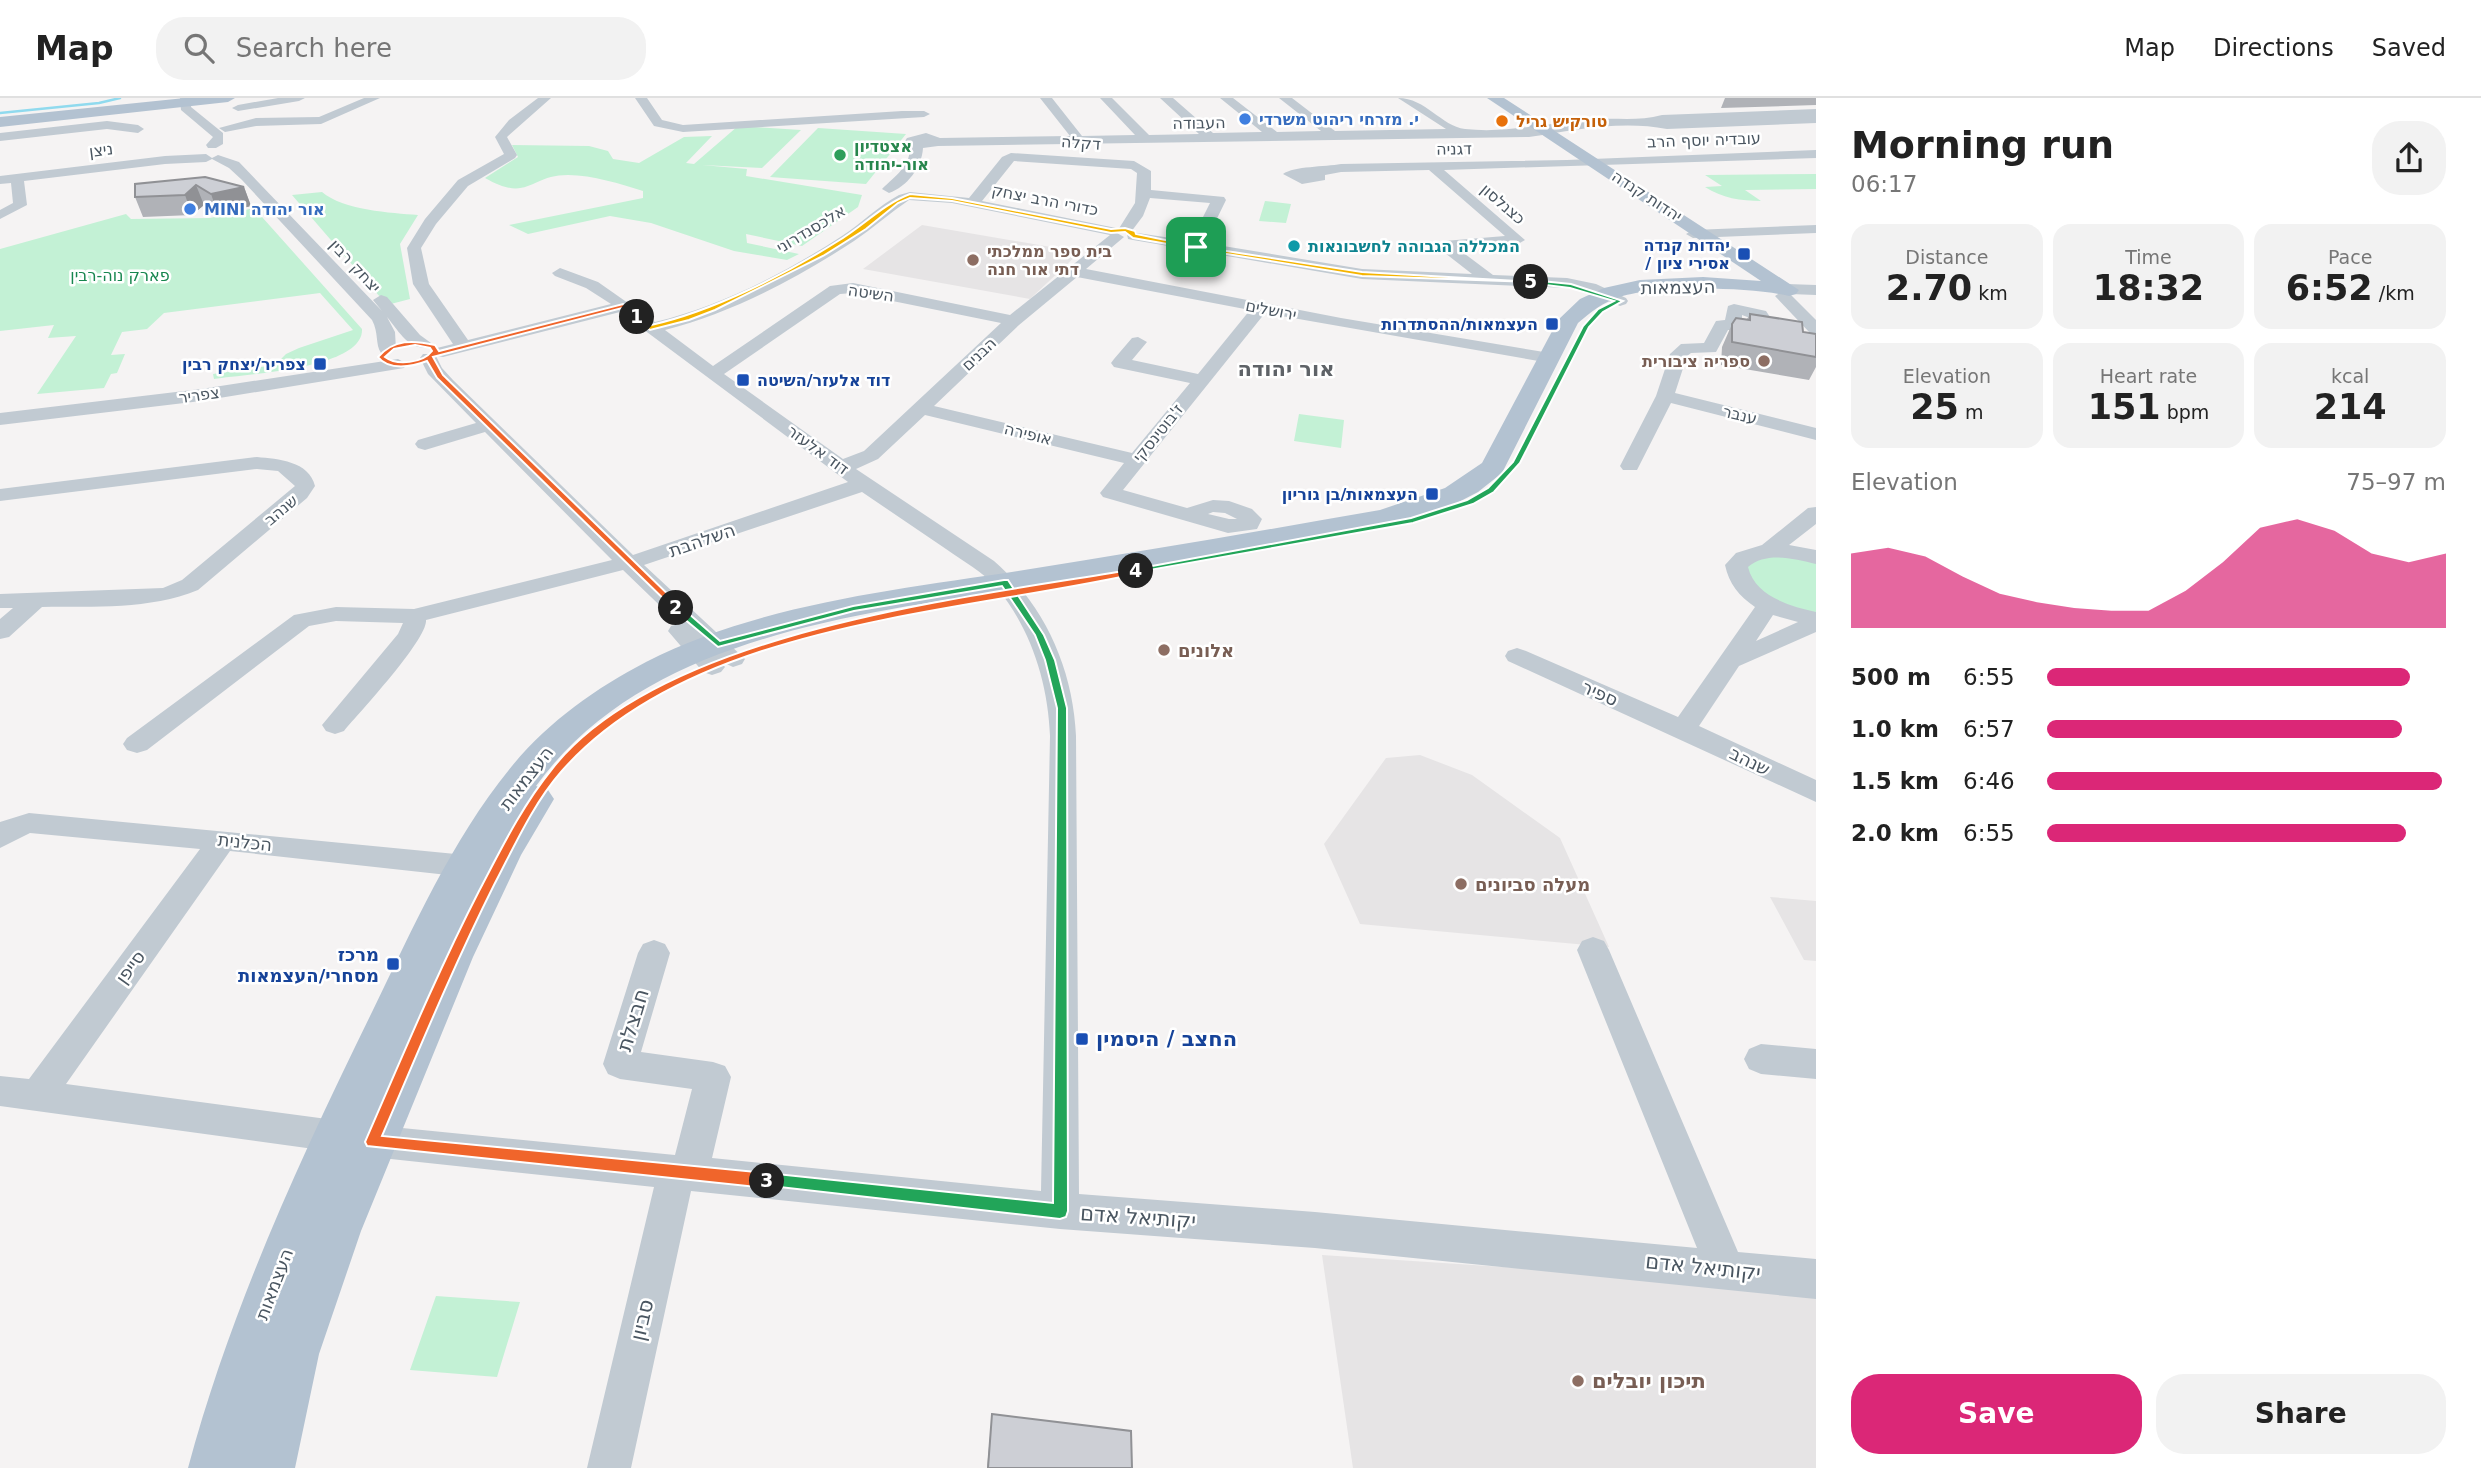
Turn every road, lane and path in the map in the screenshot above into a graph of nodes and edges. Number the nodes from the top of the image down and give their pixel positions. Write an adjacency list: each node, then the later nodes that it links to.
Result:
1 (228, 98): 17 (main road)
2 (240, 98): 17 (main road)
3 (299, 98): 17 (street)
4 (374, 98): 23 (street)
5 (545, 98): 63 (street)
6 (641, 98): 19 (street)
7 (915, 98): 19 (street)
8 (1046, 98): 32 (street)
9 (1106, 98): 31 (street)
10 (1166, 98): 30 (street)
11 (1226, 98): 29 (street)
12 (1285, 98): 27 (street)
13 (1404, 98): 26 (street)
14 (1479, 98): 25 (main road, יהדות קנדה)
15 (1494, 98): 16 (main road, יהדות קנדה)
16 (1517, 103): 25 (main road, יהדות קנדה)
17 (197, 106): 21 (main road); 21 (main road); 23 (street, יצחק רבין); 35 (street); 37 (street)
18 (1816, 113): 22 (street)
19 (924, 114): 33 (street)
20 (1816, 119): 22 (street)
21 (0, 120)
22 (1652, 123): 25 (street, העבודה)
23 (225, 128): 34 (street, יצחק רבין)
24 (138, 129): 28 (street)
25 (1538, 131): 26 (street, העבודה); 38 (main road, יהדות קנדה)
26 (1460, 133): 27 (street, העבודה)
27 (1334, 136): 29 (street, העבודה)
28 (0, 137)
29 (1275, 137): 30 (street, העבודה)
30 (1211, 138): 31 (street, העבודה)
31 (1147, 139): 32 (street, העבודה)
32 (1079, 141): 33 (street, העבודה)
33 (928, 142): 43 (street, אלכסנדרוני); 44 (street)
34 (240, 148): 35 (street); 64 (street, יצחק רבין)
35 (210, 153): 37 (street, ניצן); 41 (street, ניצן); 65 (street, יצחק רבין)
36 (1816, 154): 38 (street, עובדיה יוסף הרב)
37 (164, 156): 42 (street, ניצן)
38 (1588, 162): 39 (street, דגניה); 50 (main road, יהדות קנדה)
39 (1433, 167): 40 (street, דגניה); 54 (street, כצנלסון)
40 (1315, 173)
41 (17, 178): 42 (street, ניצן); 47 (street)
42 (0, 179)
43 (886, 192): 44 (street, כדורי הרב יצחק); 61 (street, אלכסנדרוני)
44 (908, 194): 46 (street, כדורי הרב יצחק); 61 (street)
45 (1145, 194): 46 (street, דקלה); 49 (street); 51 (street)
46 (971, 203): 49 (street, כדורי הרב יצחק)
47 (0, 215)
48 (1816, 229): 50 (street)
49 (1121, 234): 51 (street, כדורי הרב יצחק); 52 (street, הבנים)
50 (1701, 234): 56 (main road, יהדות קנדה)
51 (1196, 247): 54 (street, כדורי הרב יצחק)
52 (1076, 272): 58 (street, ירושלים); 59 (street, הבנים)
53 (560, 273): 57 (street, דוד אלעזר)
54 (1491, 281): 55 (street, כדורי הרב יצחק)
55 (1609, 297): 56 (main road, העצמאות); 56 (main road, העצמאות); 66 (main road, העצמאות)
56 (1800, 298)
57 (623, 306): 61 (street, דוד אלעזר); 63 (street)
58 (1261, 308): 66 (street, ירושלים); 69 (street, ז'בוטינסקי)
59 (1013, 321): 67 (street, השיטה); 71 (street, הבנים)
60 (1734, 324): 70 (street)
61 (650, 328): 67 (street, דוד אלעזר)
62 (1138, 342): 69 (street)
63 (459, 346): 64 (street)
64 (427, 350): 65 (street); 68 (street, יצחק רבין)
65 (393, 357): 68 (street); 72 (street, צפריר); 73 (street, צפריר)
66 (1555, 362): 87 (main road, העצמאות)
67 (711, 373): 79 (street, דוד אלעזר)
68 (439, 376): 74 (street)
69 (1200, 380): 77 (street, ז'בוטינסקי)
70 (1665, 396): 75 (street, ענבר); 78 (street)
71 (921, 408): 77 (street, אופירה); 79 (street, הבנים)
72 (0, 411)
73 (0, 419)
74 (489, 425): 76 (street); 86 (street)
75 (1816, 434)
76 (425, 444)
77 (1135, 460): 83 (street, ז'בוטינסקי)
78 (1630, 466)
79 (842, 467): 80 (street, דוד אלעזר)
80 (864, 484): 86 (street, השלהבת); 87 (street, דוד אלעזר)
81 (0, 495): 89 (street, שנהב)
82 (1816, 513): 84 (street)
83 (1191, 515)
84 (1768, 551): 85 (street); 90 (street)
85 (1816, 557)
86 (629, 563): 91 (street, השלהבת); 94 (street)
87 (1009, 588): 94 (main road, העצמאות); 112 (street, דוד אלעזר)
88 (0, 601): 89 (street, שנהב)
89 (35, 601): 93 (street)
90 (1769, 604): 92 (street); 96 (street)
91 (414, 617): 97 (street); 99 (street, השלהבת)
92 (1816, 621): 96 (street)
93 (0, 632)
94 (715, 656): 103 (main road, העצמאות)
95 (1517, 656): 98 (street, ספיר)
96 (1732, 662): 98 (street)
97 (335, 725)
98 (1684, 729): 100 (street, שנהב)
99 (137, 744)
100 (1816, 792)
101 (0, 838): 102 (street, הכלנית)
102 (222, 840): 103 (street, הכלנית); 109 (street, סייפן)
103 (479, 871): 110 (main road, העצמאות)
104 (1593, 950): 113 (street)
105 (654, 953): 111 (street, חבצלת)
106 (1761, 1059): 107 (street)
107 (1816, 1064)
108 (0, 1091): 109 (street)
109 (39, 1094): 110 (street)
110 (354, 1139): 111 (street, יקותיאל אדם); 115 (main road, העצמאות); 116 (main road, העצמאות)
111 (683, 1172): 112 (street, יקותיאל אדם); 117 (street, סביון)
112 (1060, 1211): 113 (street, יקותיאל אדם)
113 (1726, 1269): 114 (street, יקותיאל אדם)
114 (1816, 1279)
115 (217, 1468)
116 (266, 1468)
117 (609, 1468)

